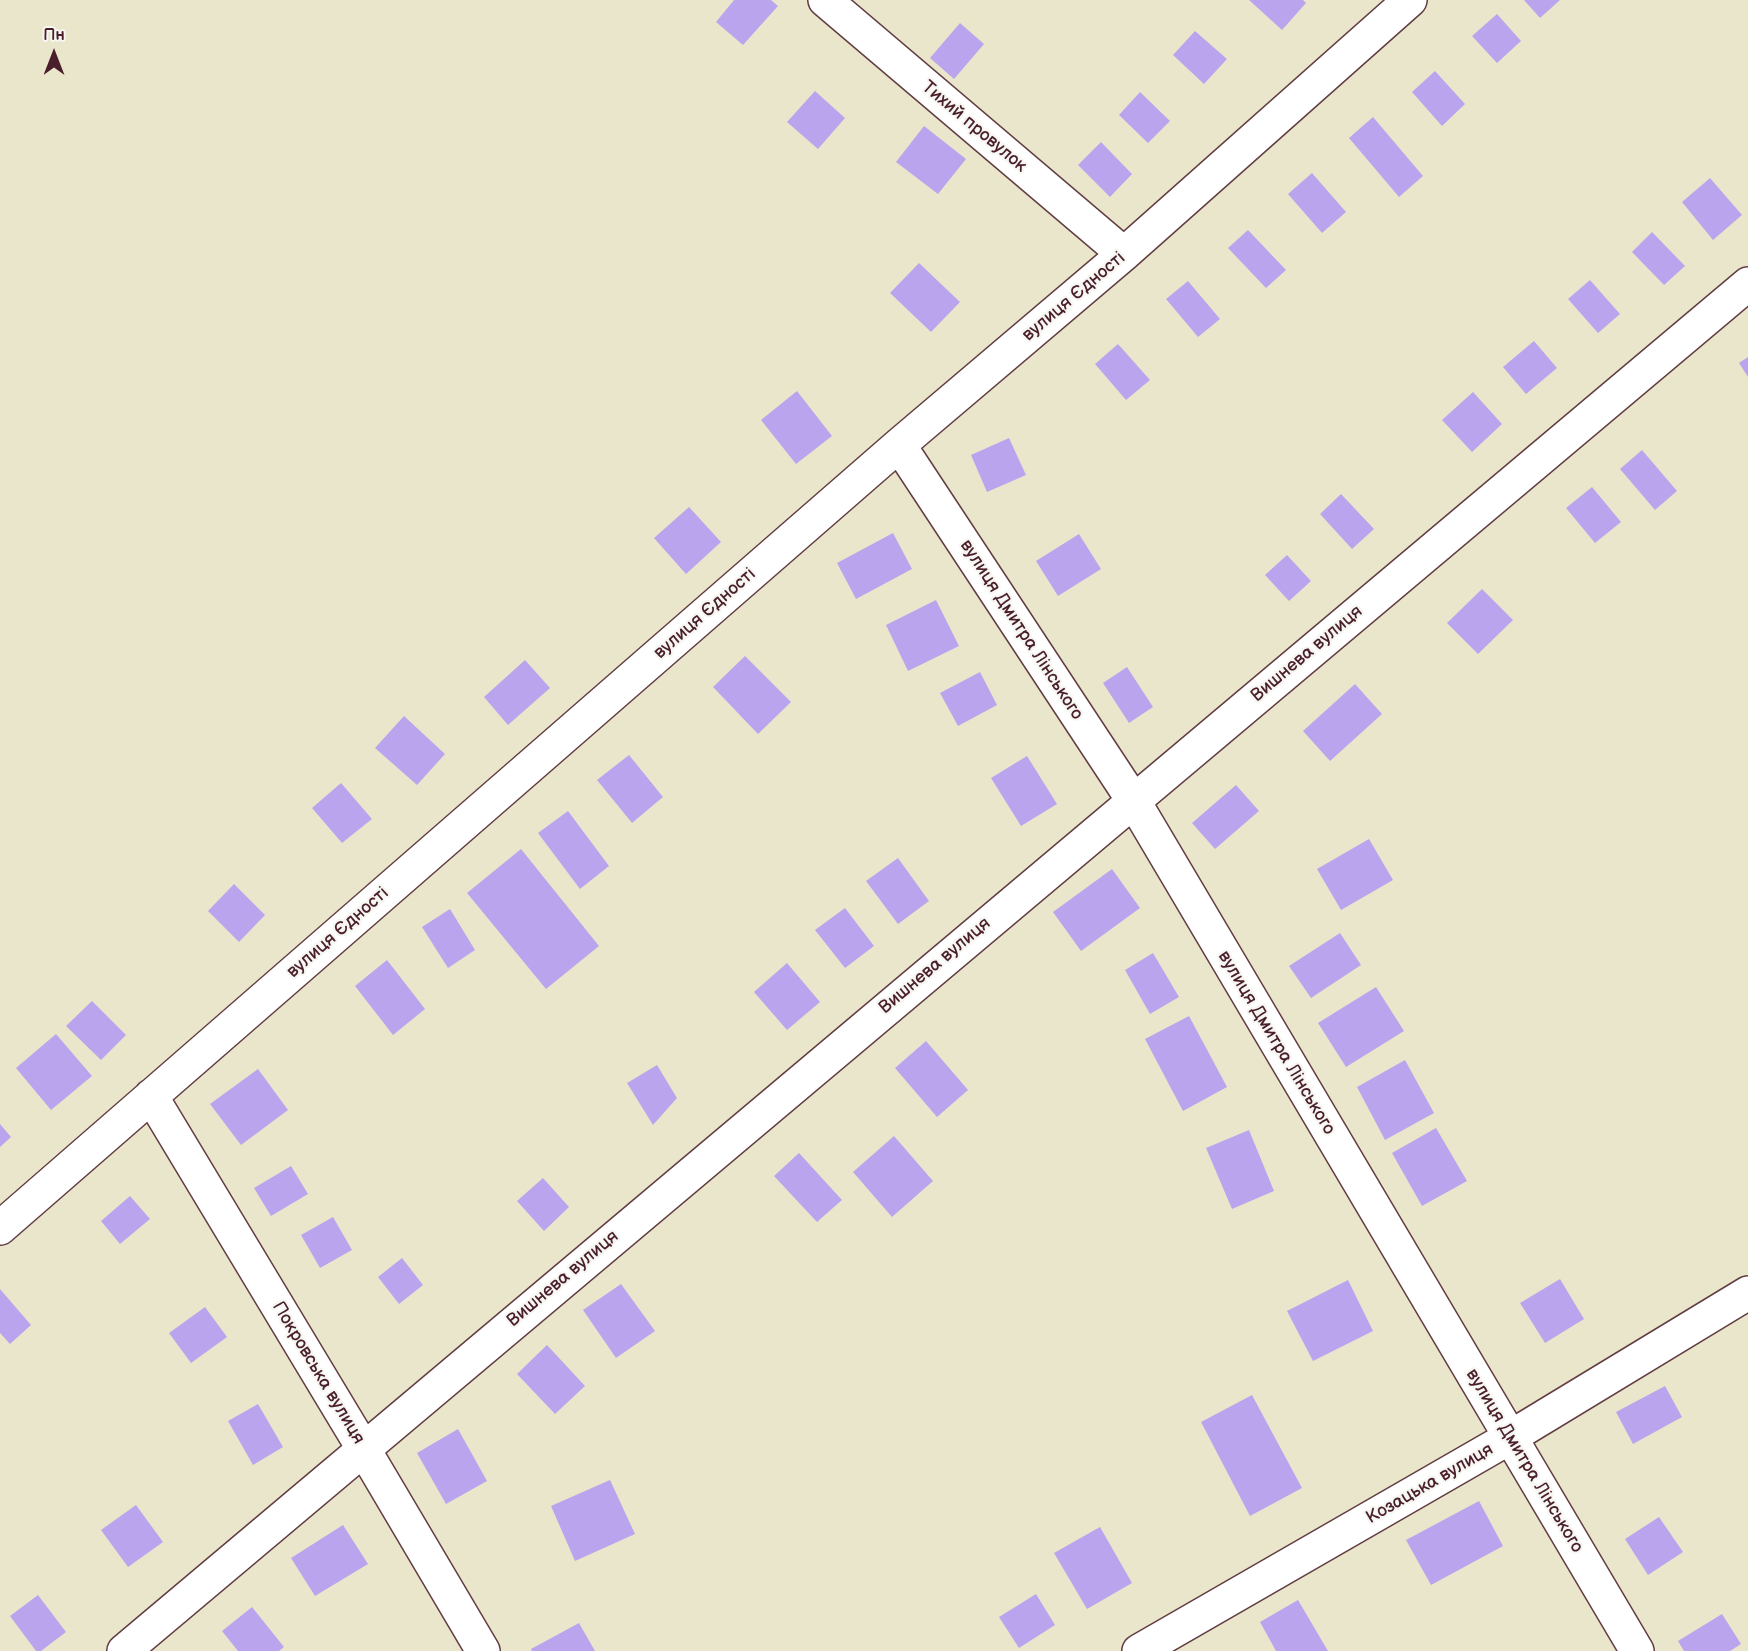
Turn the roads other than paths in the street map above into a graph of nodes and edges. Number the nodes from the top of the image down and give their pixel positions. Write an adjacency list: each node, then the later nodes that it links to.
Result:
1 (825, 0): 3 (street, Тихий провулок)
2 (1410, 0): 3 (street, вулиця Єдності)
3 (1124, 254): 5 (street, вулиця Єдності)
4 (1748, 284): 6 (street, Вишнева вулиця)
5 (899, 445): 6 (street, вулиця Дмитра Лінського); 7 (street, вулиця Єдності)
6 (1133, 800): 10 (street, вулиця Дмитра Лінського); 11 (street, Вишнева вулиця)
7 (151, 1096): 8 (street, вулиця Єдності); 11 (street, Покровська вулиця)
8 (0, 1228)
9 (1748, 1293): 10 (street, Козацька вулиця)
10 (1509, 1438): 14 (street, Козацька вулиця); 15 (street, вулиця Дмитра Лінського)
11 (363, 1448): 12 (street, Вишнева вулиця); 13 (street, Покровська вулиця)
12 (124, 1651)
13 (483, 1651)
14 (1140, 1651)
15 (1637, 1651)

